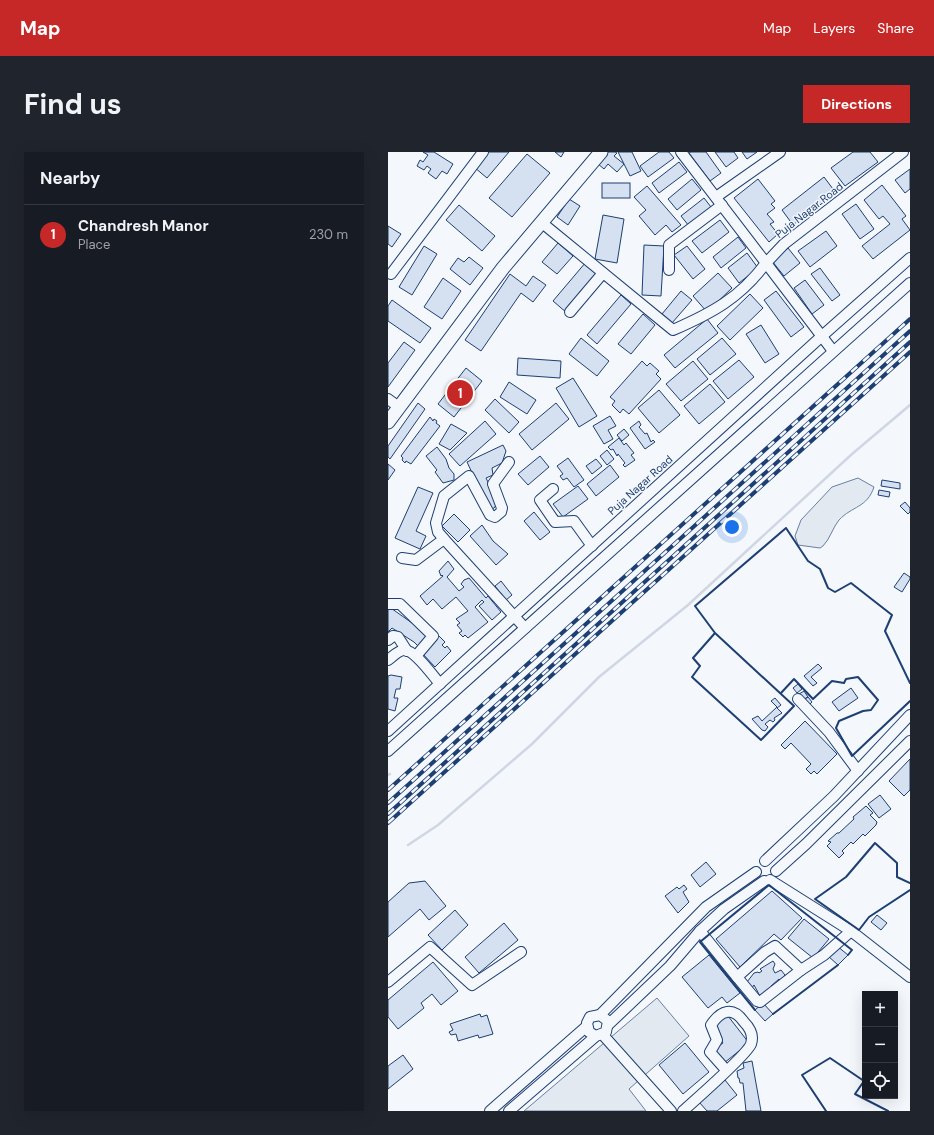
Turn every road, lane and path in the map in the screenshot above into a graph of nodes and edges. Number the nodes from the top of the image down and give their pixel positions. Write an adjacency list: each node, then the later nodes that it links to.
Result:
1 (483, 152): 12 (street)
2 (601, 152): 7 (main road)
3 (681, 152): 6 (street)
4 (780, 152): 6 (street)
5 (903, 152): 9 (street, Puja Nagar Road)
6 (719, 201): 9 (street); 10 (street)
7 (541, 222): 11 (street); 18 (main road)
8 (910, 258): 15 (street, Puja Nagar Road)
9 (766, 263): 11 (street, Puja Nagar Road); 15 (street)
10 (669, 270)
11 (604, 273): 14 (street)
12 (391, 274)
13 (910, 283): 16 (street)
14 (570, 312)
15 (822, 336): 16 (street); 23 (street, Puja Nagar Road)
16 (833, 351): 27 (street)
17 (388, 399): 18 (street)
18 (399, 407): 19 (main road)
19 (388, 422)
20 (509, 462): 22 (street)
21 (553, 489): 23 (street)
22 (444, 539): 24 (street); 26 (street)
23 (592, 546): 26 (street, Puja Nagar Road)
24 (402, 558)
25 (388, 604): 30 (street)
26 (514, 617): 27 (street); 32 (street, Puja Nagar Road)
27 (525, 628): 37 (street)
28 (388, 640): 30 (street)
29 (388, 644): 31 (street)
30 (411, 653): 31 (street); 32 (street)
31 (392, 657)
32 (440, 684): 35 (street, Puja Nagar Road)
33 (798, 699): 38 (street)
34 (909, 716): 38 (street)
35 (388, 731)
36 (910, 741): 40 (street)
37 (388, 751)
38 (858, 771): 39 (street)
39 (834, 796): 40 (street); 41 (street)
40 (844, 807): 43 (street)
41 (765, 861): 42 (street); 43 (street)
42 (756, 872): 43 (street); 47 (street)
43 (770, 877): 44 (street); 45 (street)
44 (700, 931): 48 (street); 50 (street)
45 (851, 931): 49 (street); 51 (street)
46 (521, 952): 52 (street)
47 (660, 955): 48 (street); 53 (street)
48 (670, 966): 54 (street)
49 (801, 970): 50 (street); 50 (street)
50 (737, 977)
51 (910, 977)
52 (388, 982)
53 (600, 1015): 54 (street); 55 (street)
54 (608, 1025): 56 (street)
55 (587, 1026): 56 (street); 58 (street)
56 (600, 1035): 59 (street); 60 (street)
57 (726, 1070): 57 (street); 61 (street)
58 (490, 1111)
59 (509, 1111)
60 (671, 1111)
61 (683, 1111)

